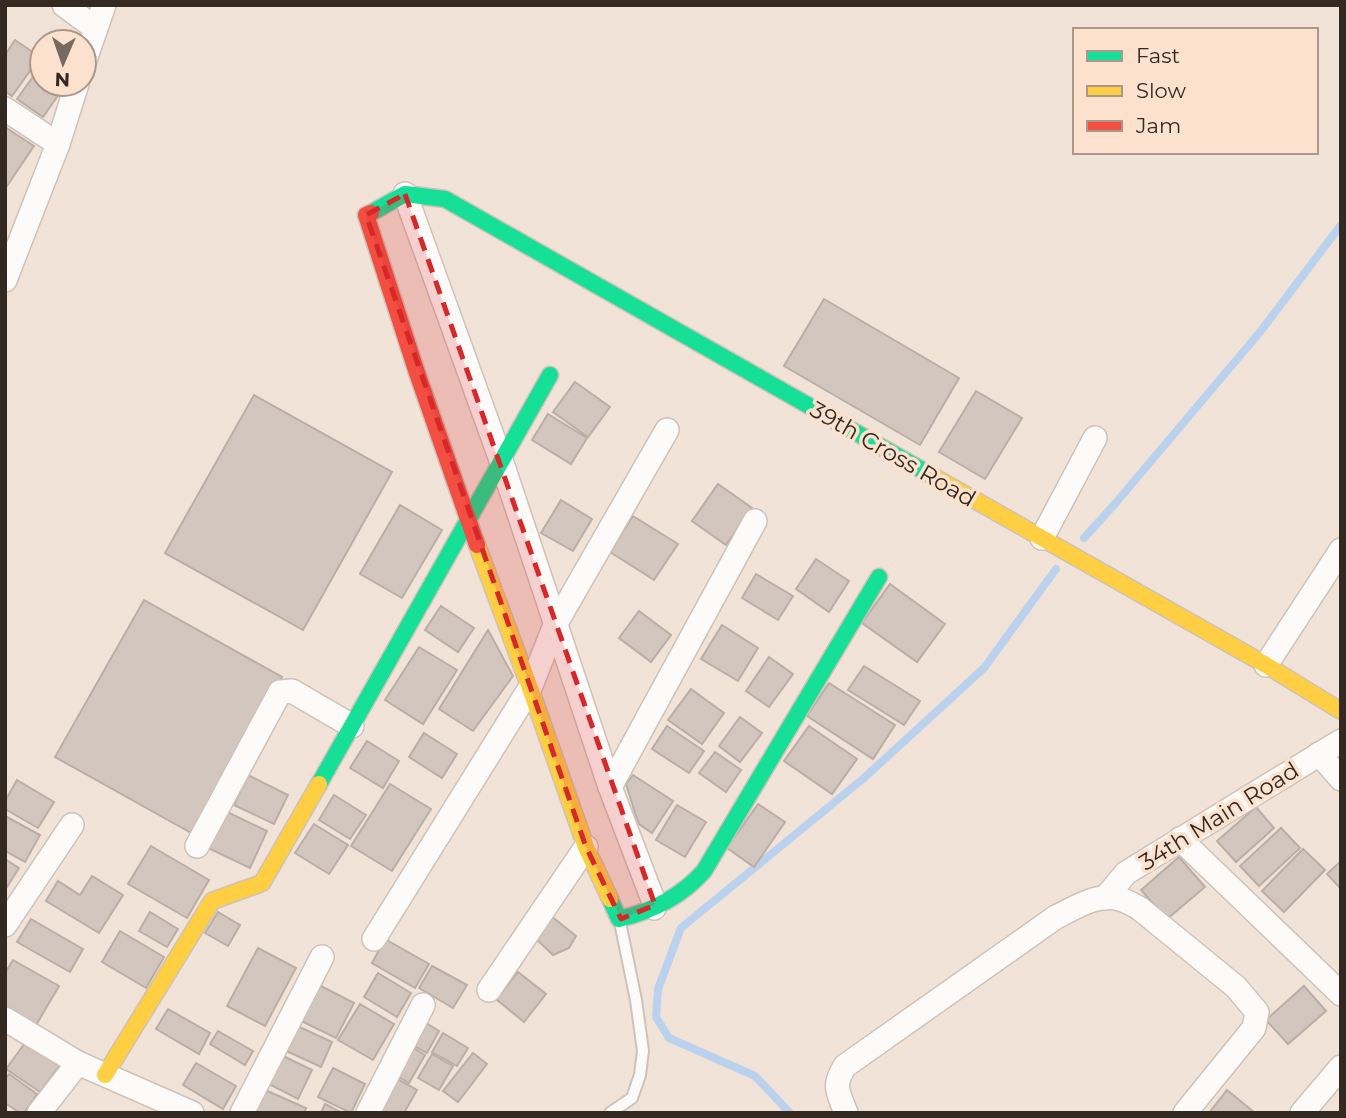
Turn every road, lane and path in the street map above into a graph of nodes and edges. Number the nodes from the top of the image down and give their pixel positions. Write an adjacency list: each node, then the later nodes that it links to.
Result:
1 (64, 5): 3 (street)
2 (104, 5): 3 (street)
3 (95, 28)
4 (73, 98): 6 (street)
5 (5, 109): 6 (street)
6 (58, 144): 8 (street)
7 (405, 194): 12 (street); 14 (street); 15 (street, 39th Cross Road)
8 (5, 279)
9 (550, 375): 12 (street)
10 (667, 430): 18 (street)
11 (1096, 438): 15 (street)
12 (501, 460): 14 (street); 18 (street)
13 (755, 521): 26 (street)
14 (468, 522): 20 (street); 22 (street)
15 (1042, 538): 19 (street, 39th Cross Road)
16 (1341, 550): 19 (street)
17 (879, 577): 32 (street)
18 (555, 625): 20 (street); 26 (street)
19 (1266, 665): 21 (street, 39th Cross Road)
20 (530, 688): 30 (street); 35 (street)
21 (1335, 707)
22 (352, 726): 29 (street); 43 (street)
23 (1341, 741): 24 (street, 34th Main Road)
24 (1319, 754): 25 (street); 28 (street, 34th Main Road)
25 (1341, 779)
26 (610, 787): 32 (street)
27 (72, 825): 34 (street)
28 (1180, 839): 31 (street, 34th Main Road); 38 (street)
29 (197, 846)
30 (586, 847): 33 (street); 37 (street)
31 (1105, 898): 49 (street); 50 (street)
32 (654, 908): 33 (street)
33 (619, 919): 48 (lane)
34 (5, 925)
35 (374, 939)
36 (322, 957): 46 (street)
37 (489, 990)
38 (1341, 993)
39 (423, 1005): 47 (street)
40 (5, 1019): 41 (street)
41 (78, 1063): 43 (street); 45 (street)
42 (1341, 1067): 51 (street)
43 (105, 1075): 44 (street)
44 (190, 1112)
45 (39, 1113)
46 (242, 1113)
47 (368, 1113)
48 (610, 1113)
49 (846, 1113)
50 (1185, 1113)
51 (1302, 1113)

